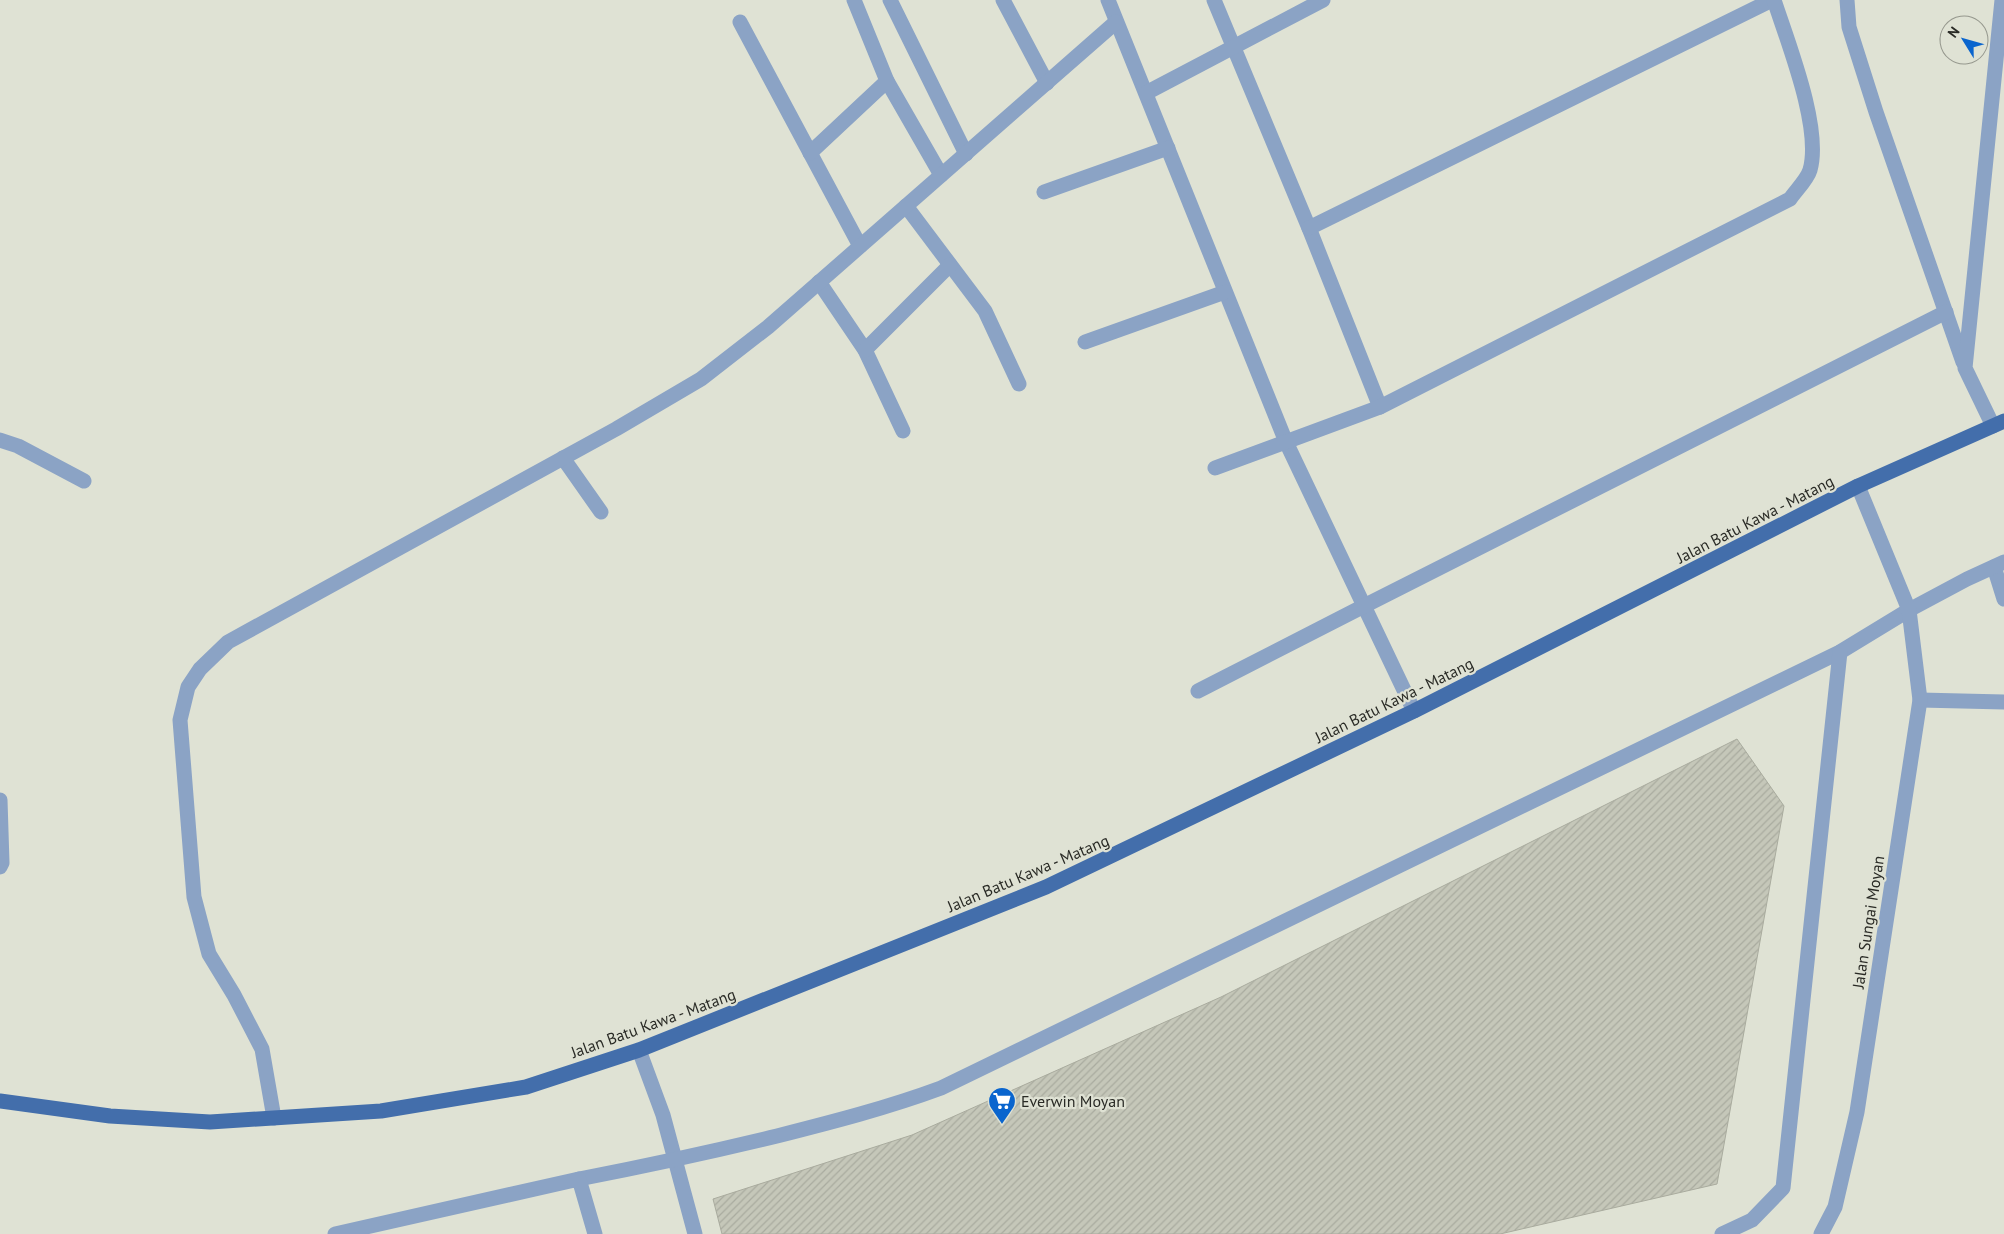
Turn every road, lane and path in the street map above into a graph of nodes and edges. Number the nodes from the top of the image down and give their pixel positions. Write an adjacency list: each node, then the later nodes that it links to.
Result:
1 (854, 0): 13 (street)
2 (890, 0): 18 (street)
3 (1003, 0): 14 (street)
4 (1108, 0): 11 (street)
5 (1214, 0): 12 (street)
6 (1324, 0): 12 (street)
7 (1773, 0): 22 (street); 32 (street)
8 (1847, 0): 27 (street)
9 (2002, 0): 30 (street)
10 (740, 22): 17 (street)
11 (1116, 22): 14 (street); 15 (street)
12 (1235, 46): 15 (street); 22 (street)
13 (887, 81): 17 (street); 19 (street)
14 (1046, 83): 18 (street)
15 (1146, 93): 16 (street)
16 (1168, 148): 20 (street); 26 (street)
17 (810, 153): 23 (street)
18 (966, 154): 19 (street)
19 (941, 175): 21 (street)
20 (1044, 192)
21 (906, 206): 23 (street); 24 (street)
22 (1310, 228): 32 (street)
23 (860, 246): 25 (street)
24 (950, 265): 29 (street); 31 (street)
25 (819, 282): 29 (street); 37 (street)
26 (1225, 292): 28 (street); 36 (street)
27 (1946, 312): 30 (street); 44 (street)
28 (1085, 342)
29 (865, 350): 34 (street)
30 (1965, 368): 33 (street)
31 (1019, 384)
32 (1380, 407): 36 (street)
33 (1999, 423): 40 (main road, Jalan Batu Kawa - Matang)
34 (903, 432)
35 (0, 440): 39 (street)
36 (1286, 442): 38 (street); 44 (street)
37 (563, 458): 41 (street); 55 (street)
38 (1215, 468)
39 (84, 481)
40 (1858, 486): 45 (street, Jalan Sungai Moyan); 50 (main road, Jalan Batu Kawa - Matang)
41 (601, 512)
42 (1999, 564): 43 (street); 45 (street)
43 (2004, 599)
44 (1364, 606): 47 (street); 50 (street)
45 (1910, 610): 46 (street); 48 (street, Jalan Sungai Moyan)
46 (1840, 652): 56 (street); 61 (street)
47 (1198, 691)
48 (1920, 700): 49 (street); 62 (street, Jalan Sungai Moyan)
49 (2004, 702)
50 (1414, 711): 53 (main road, Jalan Batu Kawa - Matang)
51 (0, 800): 52 (street)
52 (0, 867)
53 (638, 1050): 55 (main road, Jalan Batu Kawa - Matang); 56 (street)
54 (0, 1101): 55 (main road, Jalan Batu Kawa - Matang)
55 (274, 1118)
56 (675, 1160): 57 (street); 60 (street)
57 (579, 1179): 58 (street); 59 (street)
58 (335, 1234)
59 (595, 1234)
60 (695, 1234)
61 (1722, 1234)
62 (1821, 1234)

